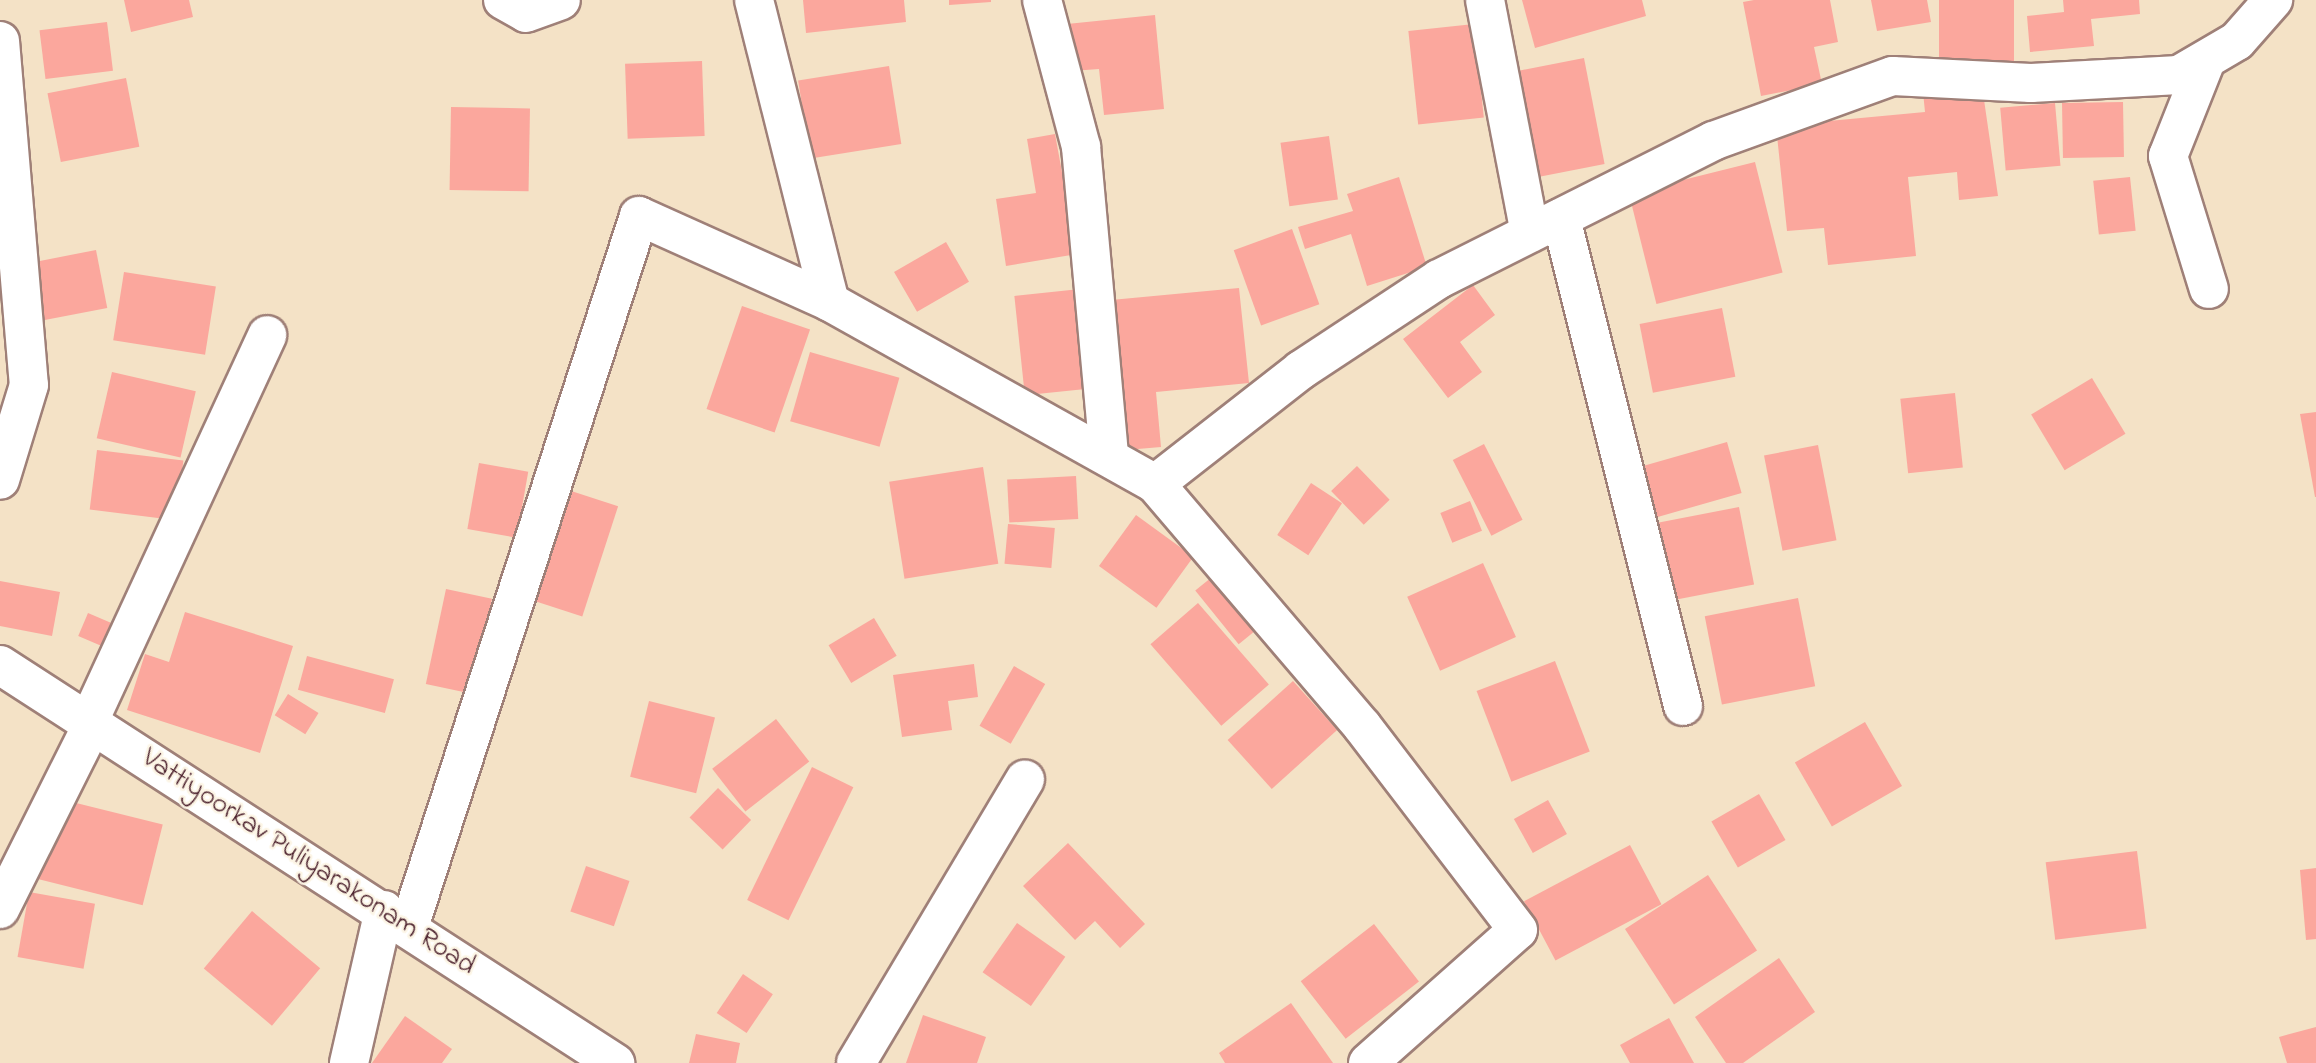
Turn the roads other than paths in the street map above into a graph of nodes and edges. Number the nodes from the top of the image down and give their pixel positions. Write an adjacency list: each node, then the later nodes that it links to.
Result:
1 (503, 0): 2 (street)
2 (561, 0)
3 (754, 0): 11 (street)
4 (1042, 0): 13 (street)
5 (1485, 0): 9 (street)
6 (2273, 0): 8 (street)
7 (0, 41): 14 (street)
8 (2205, 63): 9 (street); 10 (street)
9 (1546, 225): 15 (street); 17 (street)
10 (2209, 289)
11 (830, 302): 13 (street); 21 (street)
12 (267, 335): 18 (street)
13 (1109, 455): 15 (street)
14 (0, 480)
15 (1155, 484): 25 (street)
16 (0, 665): 18 (street, Vattiyoorkav Puliyarakonam Road)
17 (1683, 705)
18 (91, 722): 20 (street); 21 (street, Vattiyoorkav Puliyarakonam Road)
19 (1025, 780): 24 (street)
20 (0, 909)
21 (397, 918): 22 (street); 23 (street, Vattiyoorkav Puliyarakonam Road)
22 (349, 1063)
23 (615, 1063)
24 (856, 1063)
25 (1368, 1063)

